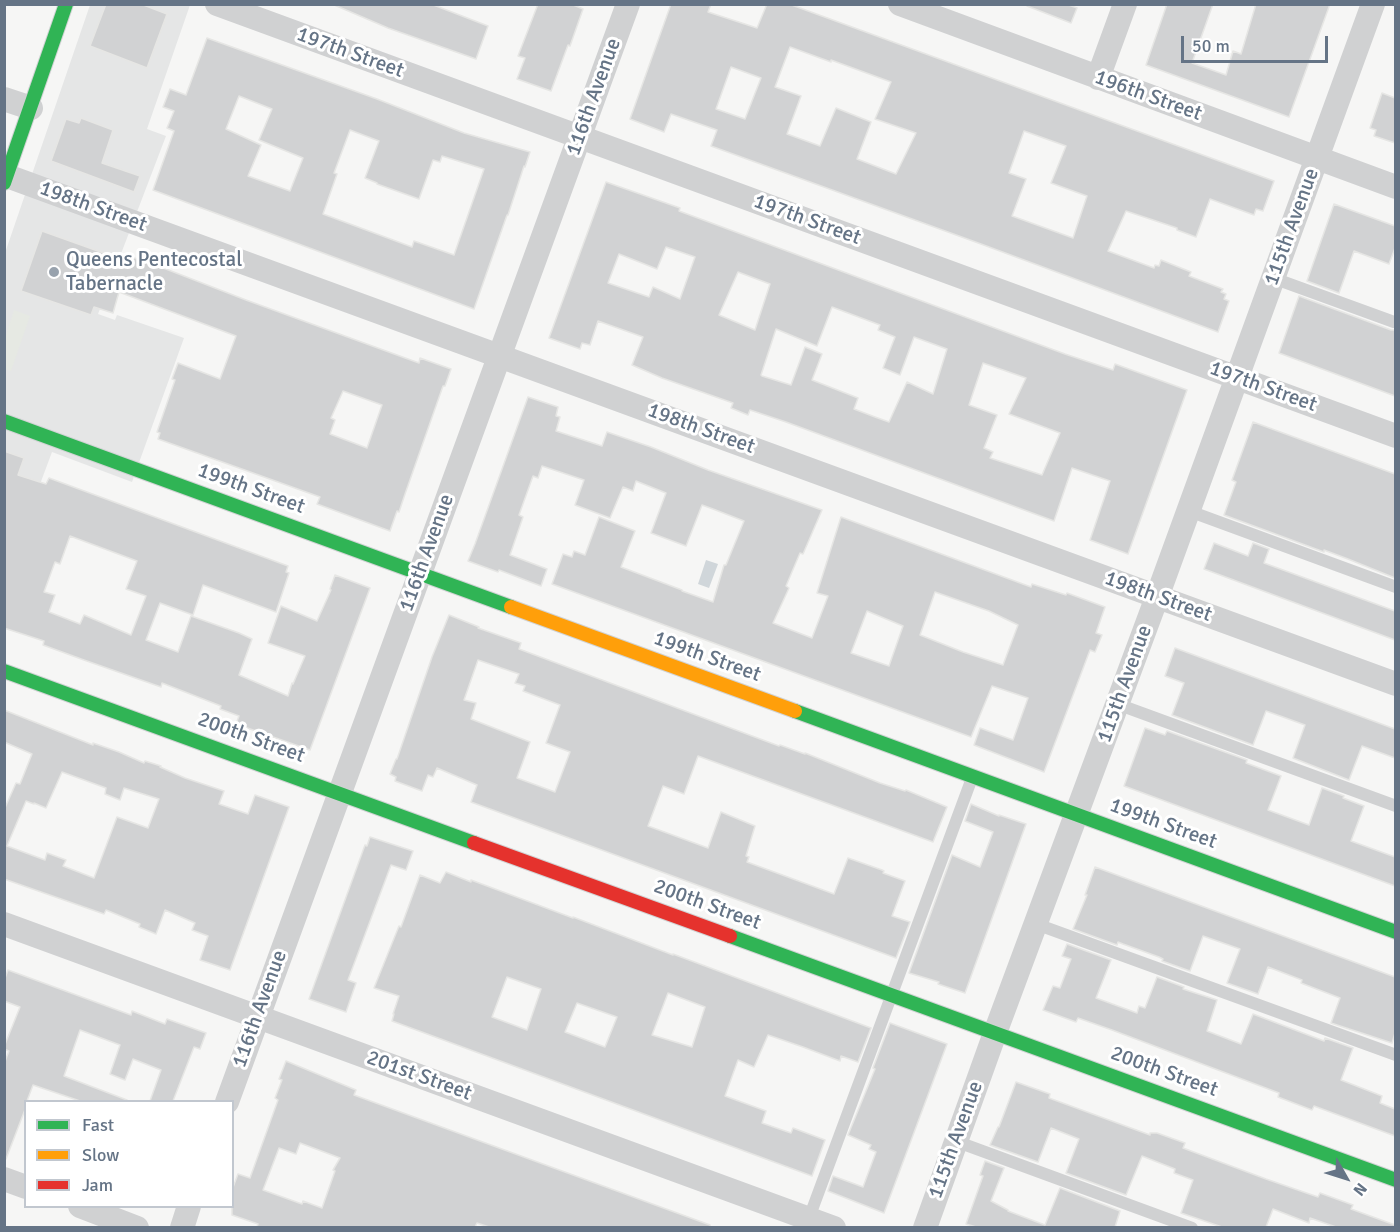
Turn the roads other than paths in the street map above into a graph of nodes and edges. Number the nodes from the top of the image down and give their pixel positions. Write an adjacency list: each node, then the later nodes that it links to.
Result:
1 (66, 4): 9 (street)
2 (217, 4): 10 (street, 197th Street)
3 (628, 4): 10 (street, 116th Avenue)
4 (900, 4): 7 (street, 196th Street)
5 (1125, 4): 7 (street)
6 (1373, 4): 11 (street, 115th Avenue)
7 (1098, 78): 11 (street, 196th Street)
8 (4, 99): 9 (street)
9 (31, 108): 12 (street)
10 (580, 136): 16 (street, 116th Avenue); 17 (street, 197th Street)
11 (1317, 158): 13 (street, 196th Street); 14 (street, 115th Avenue)
12 (6, 180): 16 (street, 198th Street)
13 (1395, 187)
14 (1274, 278): 15 (lane); 17 (street, 115th Avenue)
15 (1394, 322)
16 (500, 356): 21 (street, 116th Avenue); 23 (street, 198th Street)
17 (1237, 378): 19 (street, 197th Street); 20 (street, 115th Avenue)
18 (4, 421): 21 (street, 199th Street)
19 (1395, 436)
20 (1189, 511): 22 (lane); 23 (street, 115th Avenue)
21 (419, 574): 27 (street, 199th Street); 28 (street, 116th Avenue)
22 (1395, 586)
23 (1157, 597): 25 (street, 198th Street); 26 (street, 115th Avenue)
24 (4, 671): 28 (street, 200th Street)
25 (1395, 684)
26 (1118, 704): 29 (lane); 30 (street, 115th Avenue)
27 (972, 777): 30 (street, 199th Street); 34 (lane)
28 (339, 793): 34 (street, 200th Street); 35 (street, 116th Avenue)
29 (1395, 806)
30 (1077, 815): 32 (street, 115th Avenue); 33 (street, 199th Street)
31 (4, 924): 35 (street, 201st Street)
32 (1036, 924): 36 (street, 115th Avenue); 37 (lane)
33 (1395, 932)
34 (890, 995): 36 (street, 200th Street); 45 (lane)
35 (257, 1017): 38 (street, 116th Avenue); 45 (street, 201st Street)
36 (995, 1033): 39 (street, 115th Avenue); 41 (street, 200th Street)
37 (1395, 1055)
38 (227, 1100)
39 (955, 1141): 49 (street, 115th Avenue); 50 (lane)
40 (4, 1179): 42 (street)
41 (1395, 1180)
42 (24, 1186)
43 (85, 1208): 46 (street)
44 (188, 1208): 47 (street)
45 (809, 1218): 48 (street, 201st Street)
46 (137, 1227)
47 (182, 1227)
48 (834, 1227)
49 (925, 1227)
50 (1192, 1227)

